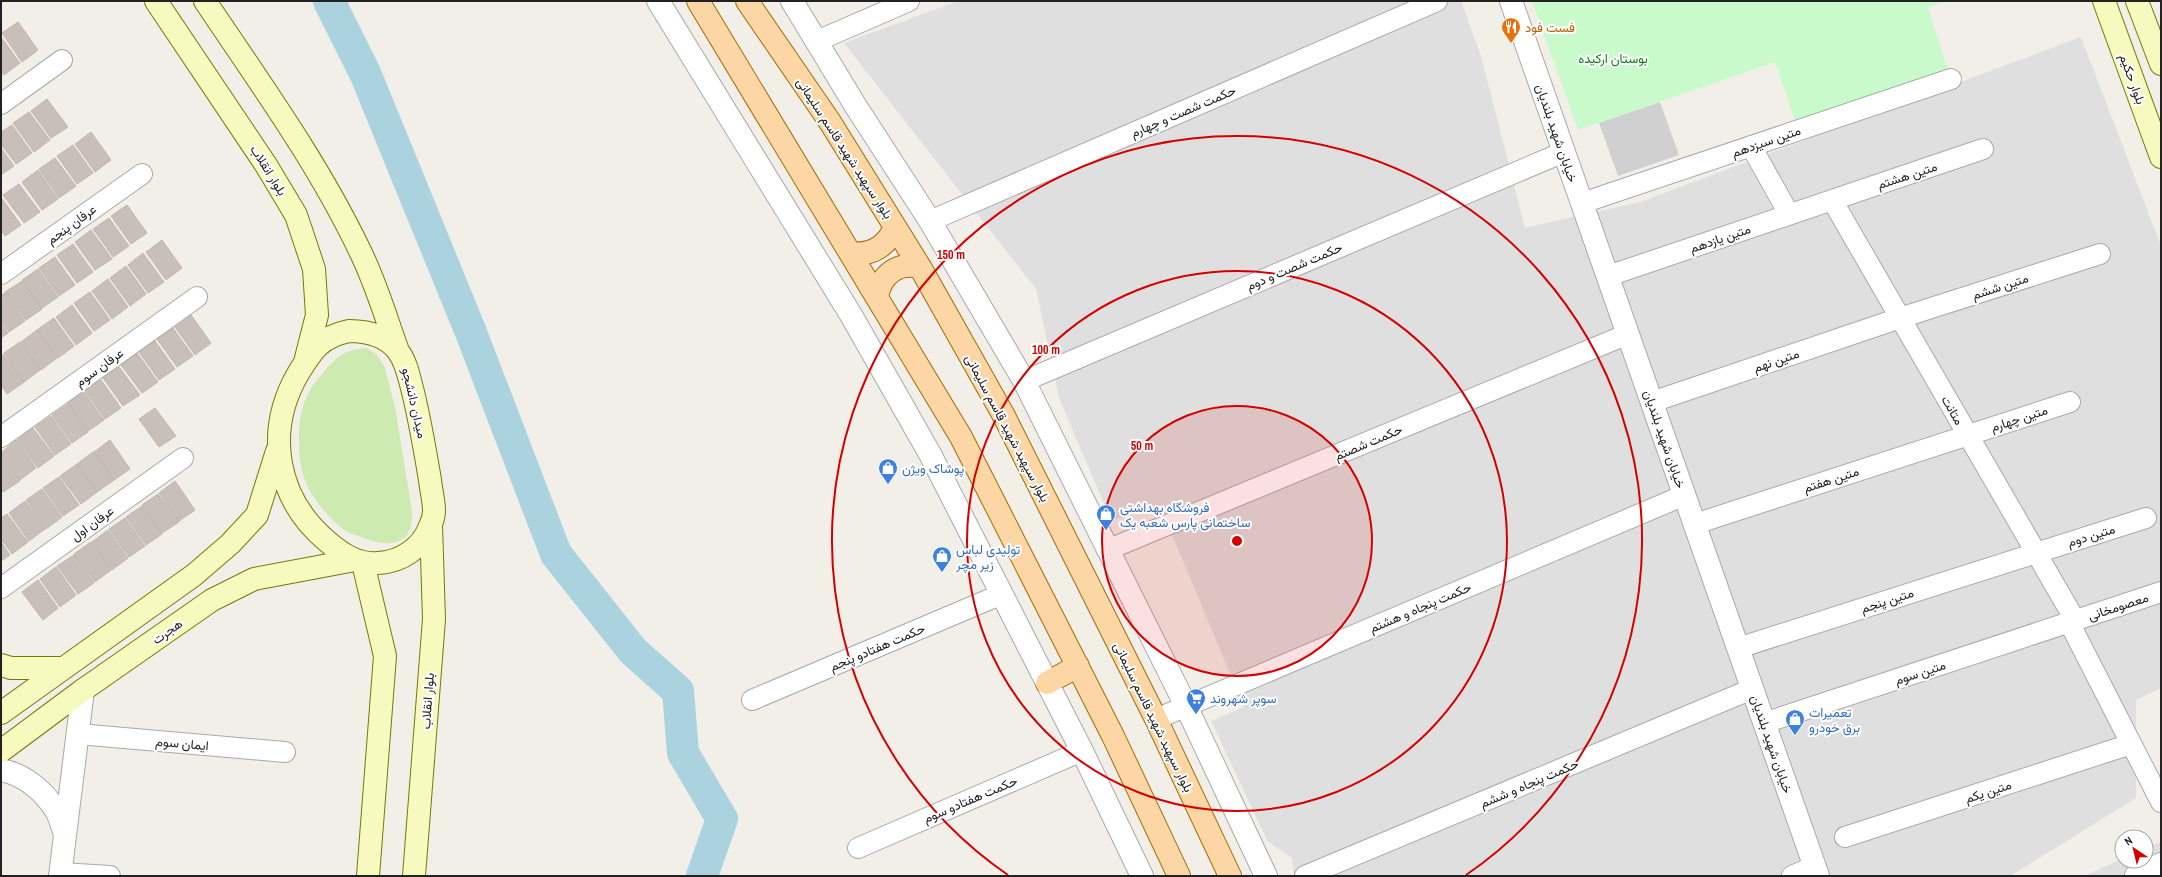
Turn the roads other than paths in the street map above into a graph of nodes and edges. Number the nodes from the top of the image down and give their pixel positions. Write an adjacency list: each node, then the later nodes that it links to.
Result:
1 (156, 1): 38 (main road, بلوار انقلاب)
2 (205, 1): 37 (main road)
3 (658, 1): 55 (street)
4 (698, 1): 28 (main road)
5 (747, 1): 27 (main road, بلوار سپهبد شهید قاسم سلیمانی)
6 (792, 1): 13 (street)
7 (909, 1): 13 (street)
8 (1437, 1): 26 (street, حکمت شصت و چهارم)
9 (1511, 1): 20 (street, خیابان شهید بلندیان)
10 (2104, 1): 21 (main road, بلوار حکیم)
11 (2137, 1): 12 (main road)
12 (2157, 39): 15 (main road)
13 (817, 41): 26 (street)
14 (62, 60): 17 (street)
15 (2161, 64)
16 (1951, 79): 18 (street, متین سیزدهم)
17 (1, 104)
18 (1751, 146): 24 (street, متین سیزدهم); 25 (street)
19 (1983, 149): 23 (street, متین هشتم)
20 (1564, 152): 24 (street, خیابان شهید بلندیان); 39 (street, حکمت شصت و دوم)
21 (2161, 156)
22 (142, 174): 31 (street, عرفان پنجم)
23 (1832, 200): 25 (street, متین یازدهم); 35 (street, متانت)
24 (1582, 203): 32 (street, خیابان شهید بلندیان)
25 (1789, 214): 32 (street, متین یازدهم)
26 (930, 221): 39 (street)
27 (895, 226): 28 (main road); 30 (main road, بلوار سپهبد شهید قاسم سلیمانی)
28 (850, 253): 34 (main road)
29 (2100, 254): 35 (street, متین ششم)
30 (920, 267): 34 (main road); 67 (main road, بلوار سپهبد شهید قاسم سلیمانی)
31 (1, 274)
32 (1608, 276): 36 (street, خیابان شهید بلندیان)
33 (197, 297): 43 (street, عرفان سوم)
34 (877, 297): 59 (main road)
35 (1900, 318): 40 (street, متین نهم); 42 (street, متانت)
36 (1628, 334): 40 (street, خیابان شهید بلندیان); 50 (street, حکمت شصتم)
37 (398, 351): 38 (main road, میدان دانشجو); 49 (main road, میدان دانشجو)
38 (305, 362): 44 (main road, میدان دانشجو)
39 (1024, 381): 50 (street)
40 (1652, 402): 46 (street, خیابان شهید بلندیان)
41 (2070, 402): 42 (street, متین چهارم)
42 (1968, 434): 48 (street, متین هفتم); 51 (street, متانت)
43 (1, 437)
44 (278, 448): 52 (main road, میدان دانشجو); 60 (main road)
45 (183, 458): 53 (street, عرفان اول)
46 (1684, 495): 48 (street, خیابان شهید بلندیان); 65 (street, حکمت پنجاه و هشتم)
47 (2146, 518): 51 (street, متین دوم)
48 (1695, 524): 57 (street, خیابان شهید بلندیان)
49 (431, 525): 52 (main road, میدان دانشجو); 84 (main road, بلوار انقلاب)
50 (1107, 550): 65 (street)
51 (2036, 552): 56 (street, متانت); 57 (street, متین پنجم)
52 (359, 561): 63 (main road, هجرت); 83 (main road)
53 (1, 588)
54 (2161, 592): 56 (street, معصومخانی)
55 (1002, 594): 61 (street); 64 (street, حکمت هفتادو پنجم)
56 (2072, 621): 68 (street, متین سوم); 70 (street, متانت)
57 (1738, 648): 62 (street, خیابان شهید بلندیان)
58 (1, 665): 60 (main road)
59 (1078, 666): 61 (main road); 86 (main road)
60 (64, 668): 66 (main road)
61 (1047, 683): 72 (street)
62 (1752, 689): 68 (street, خیابان شهید بلندیان); 89 (street, حکمت پنجاه و ششم)
63 (84, 690): 69 (street); 71 (main road, هجرت)
64 (752, 700)
65 (1186, 706): 67 (street, حکمت پنجاه و هشتم); 88 (street)
66 (1, 713)
67 (1156, 719): 87 (main road, بلوار سپهبد شهید قاسم سلیمانی)
68 (1764, 723): 80 (street, خیابان شهید بلندیان)
69 (78, 734): 73 (street, ایمان سوم); 77 (street)
70 (2131, 744): 75 (street, متانت); 76 (street, متین یکم)
71 (1, 751)
72 (1082, 751): 78 (street, حکمت هفتادو سوم); 85 (street)
73 (285, 752)
74 (1, 770): 77 (street)
75 (2161, 802)
76 (1845, 837)
77 (66, 838): 81 (street)
78 (858, 848)
79 (2161, 864): 91 (street)
80 (1816, 871): 90 (street)
81 (61, 874): 82 (street)
82 (110, 876)
83 (368, 876)
84 (414, 876)
85 (1142, 876)
86 (1179, 876)
87 (1230, 876)
88 (1266, 876)
89 (1305, 876)
90 (1792, 876)
91 (2136, 876)

